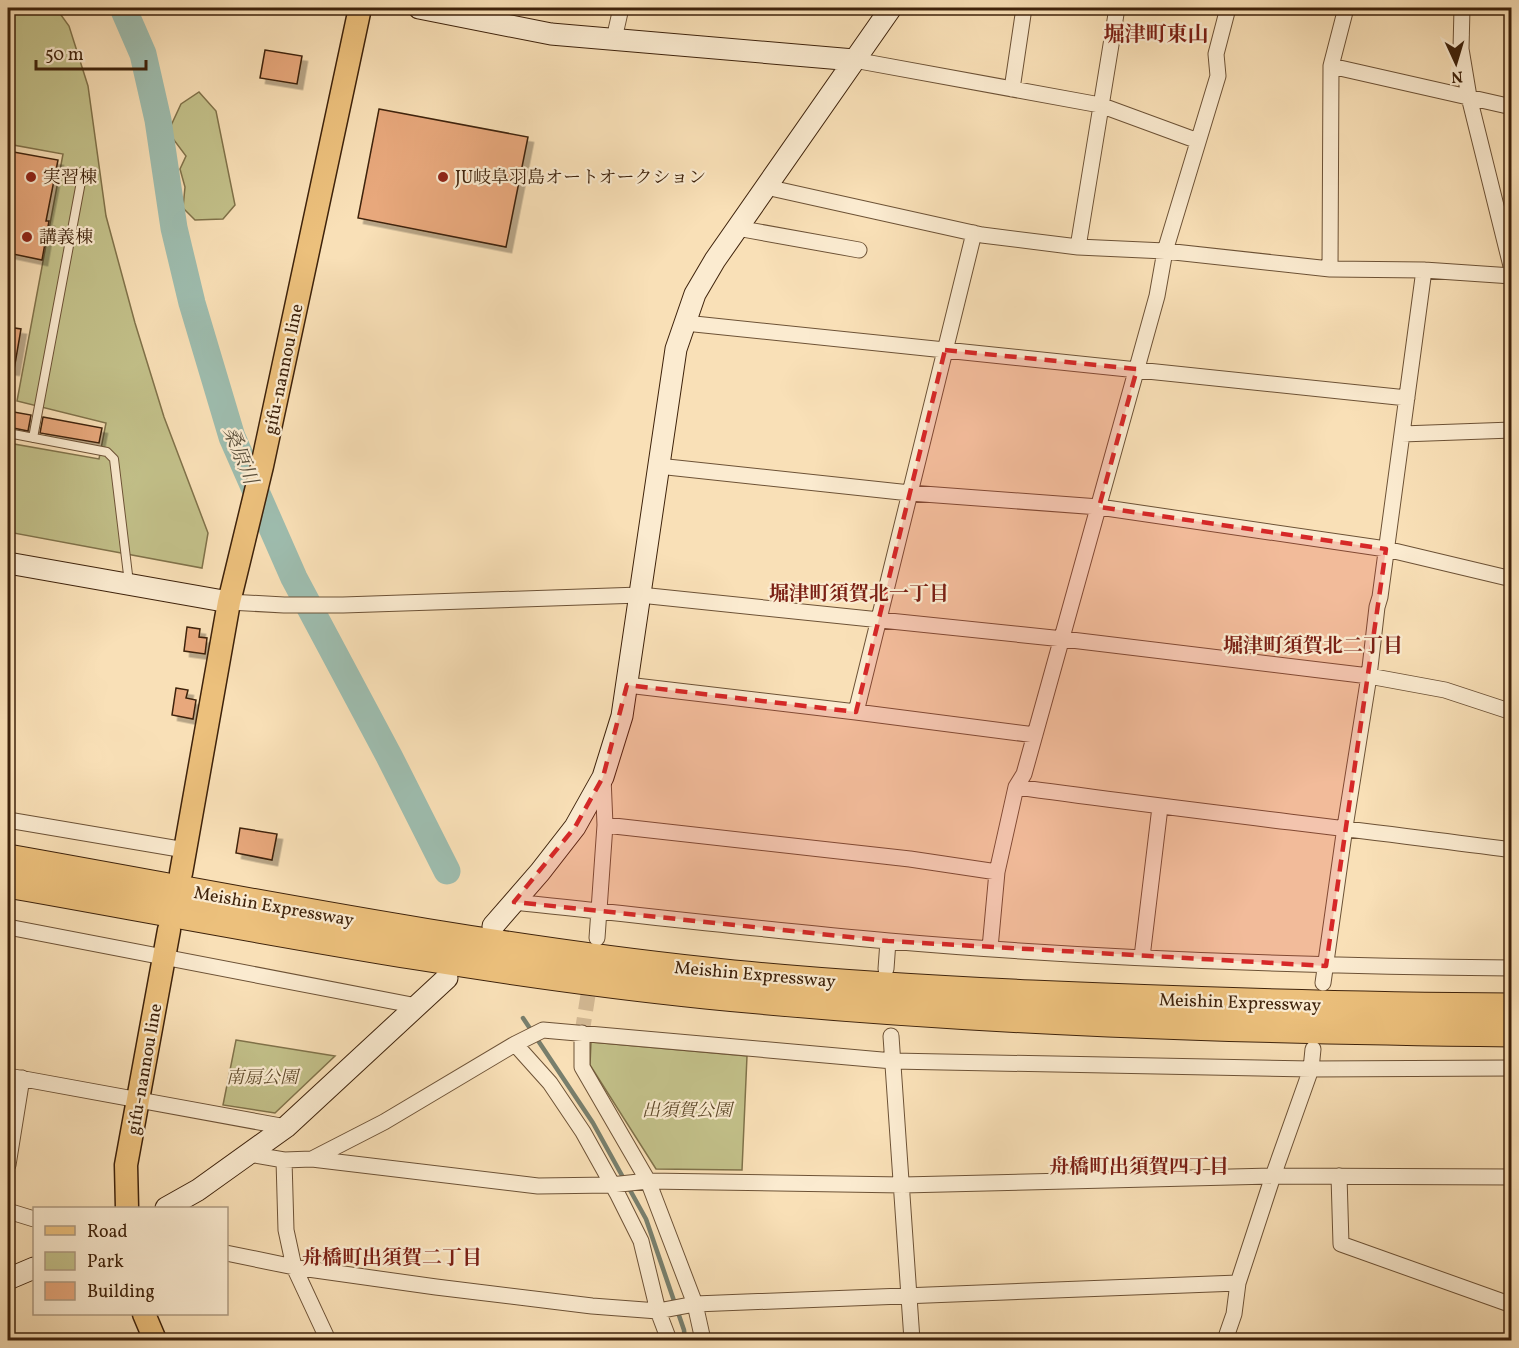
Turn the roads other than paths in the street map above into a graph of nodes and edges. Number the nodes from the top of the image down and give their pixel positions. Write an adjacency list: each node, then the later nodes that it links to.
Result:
1 (360, 8): 45 (main road, gifu-nannou line)
2 (419, 8): 10 (street)
3 (621, 8): 10 (street)
4 (891, 8): 11 (street)
5 (1024, 8): 13 (street)
6 (1117, 8): 15 (street)
7 (1228, 8): 17 (street)
8 (1346, 8): 12 (street)
9 (1462, 8): 14 (street)
10 (615, 39): 11 (street)
11 (855, 60): 13 (street); 19 (street)
12 (1331, 66): 14 (street); 25 (street)
13 (1012, 89): 15 (street)
14 (1469, 98): 16 (street); 27 (street)
15 (1100, 105): 17 (street); 22 (street)
16 (1512, 107)
17 (1198, 141): 24 (street)
18 (82, 171): 36 (lane)
19 (766, 187): 20 (street); 21 (street)
20 (737, 228): 23 (street); 29 (street)
21 (974, 233): 22 (street); 30 (street)
22 (1078, 247): 24 (street)
23 (859, 249)
24 (1165, 251): 25 (street); 31 (street)
25 (1330, 269): 26 (street)
26 (1424, 270): 28 (street); 32 (street)
27 (1512, 270)
28 (1512, 276)
29 (685, 323): 30 (street); 37 (street)
30 (945, 350): 31 (street); 38 (street)
31 (1137, 369): 32 (street); 39 (street)
32 (1407, 398): 35 (street)
33 (1512, 430): 35 (street)
34 (8, 433): 36 (lane)
35 (1402, 434): 40 (street)
36 (33, 438): 43 (lane)
37 (658, 466): 38 (street); 44 (street)
38 (910, 493): 39 (street); 46 (street)
39 (1099, 507): 40 (street); 47 (street)
40 (1386, 549): 42 (street); 48 (street)
41 (8, 563): 43 (street)
42 (1512, 579)
43 (129, 585): 45 (street)
44 (640, 595): 45 (street); 46 (street); 49 (street)
45 (230, 602): 59 (main road, gifu-nannou line)
46 (878, 620): 47 (street); 50 (street)
47 (1063, 639): 48 (street); 52 (street)
48 (1369, 676): 51 (street); 58 (street)
49 (627, 685): 50 (street); 53 (street)
50 (856, 712): 52 (street)
51 (1512, 712)
52 (1035, 735): 54 (street)
53 (603, 777): 57 (street); 65 (street)
54 (1017, 787): 55 (street); 62 (street)
55 (1160, 807): 58 (street); 74 (street)
56 (8, 820): 59 (street)
57 (604, 825): 62 (street); 66 (street)
58 (1345, 827): 60 (street); 75 (street)
59 (185, 850): 63 (main road, gifu-nannou line)
60 (1512, 850)
61 (8, 858): 81 (highway, Meishin Expressway)
62 (996, 872): 72 (street)
63 (181, 873)
64 (8, 884): 83 (highway, Meishin Expressway)
65 (513, 902): 66 (street); 67 (street)
66 (598, 911): 70 (street); 71 (street)
67 (494, 926)
68 (8, 927): 73 (street)
69 (169, 930): 73 (main road, gifu-nannou line)
70 (597, 938)
71 (888, 941): 72 (street); 77 (street)
72 (990, 948): 74 (street)
73 (164, 956): 80 (street); 91 (main road, gifu-nannou line)
74 (1142, 957): 75 (street)
75 (1326, 966): 76 (street); 79 (street)
76 (1512, 968)
77 (886, 969)
78 (447, 978): 80 (street)
79 (1323, 983)
80 (417, 1006): 92 (street)
81 (1512, 1007)
82 (582, 1033): 85 (street); 87 (street); 100 (street)
83 (1512, 1033)
84 (891, 1036): 87 (street)
85 (517, 1043): 94 (street); 101 (street)
86 (1313, 1049): 89 (street)
87 (893, 1062): 89 (street); 102 (street)
88 (1512, 1068): 89 (street)
89 (1311, 1069): 97 (street)
90 (15, 1077): 91 (street); 96 (street)
91 (139, 1100): 92 (street); 103 (main road, gifu-nannou line)
92 (286, 1126): 93 (street)
93 (249, 1154): 95 (street); 104 (street)
94 (312, 1159): 95 (street); 101 (street)
95 (284, 1160): 108 (street)
96 (8, 1165)
97 (1273, 1176): 98 (street); 102 (street); 111 (street)
98 (1339, 1176): 99 (street); 114 (street)
99 (1512, 1177)
100 (642, 1182): 101 (street); 102 (street); 113 (street)
101 (615, 1185): 115 (street)
102 (903, 1185): 112 (street)
103 (127, 1207)
104 (169, 1207)
105 (8, 1211): 106 (street)
106 (33, 1219)
107 (228, 1253): 108 (street)
108 (294, 1267): 115 (street); 118 (street)
109 (33, 1268): 110 (street)
110 (8, 1279)
111 (1239, 1283): 112 (street); 122 (street)
112 (910, 1294): 113 (street); 121 (street)
113 (690, 1305): 115 (street); 120 (street)
114 (1512, 1305)
115 (663, 1310): 119 (street)
116 (144, 1315): 117 (main road)
117 (155, 1341)
118 (328, 1341)
119 (669, 1341)
120 (703, 1341)
121 (912, 1341)
122 (1225, 1341)

